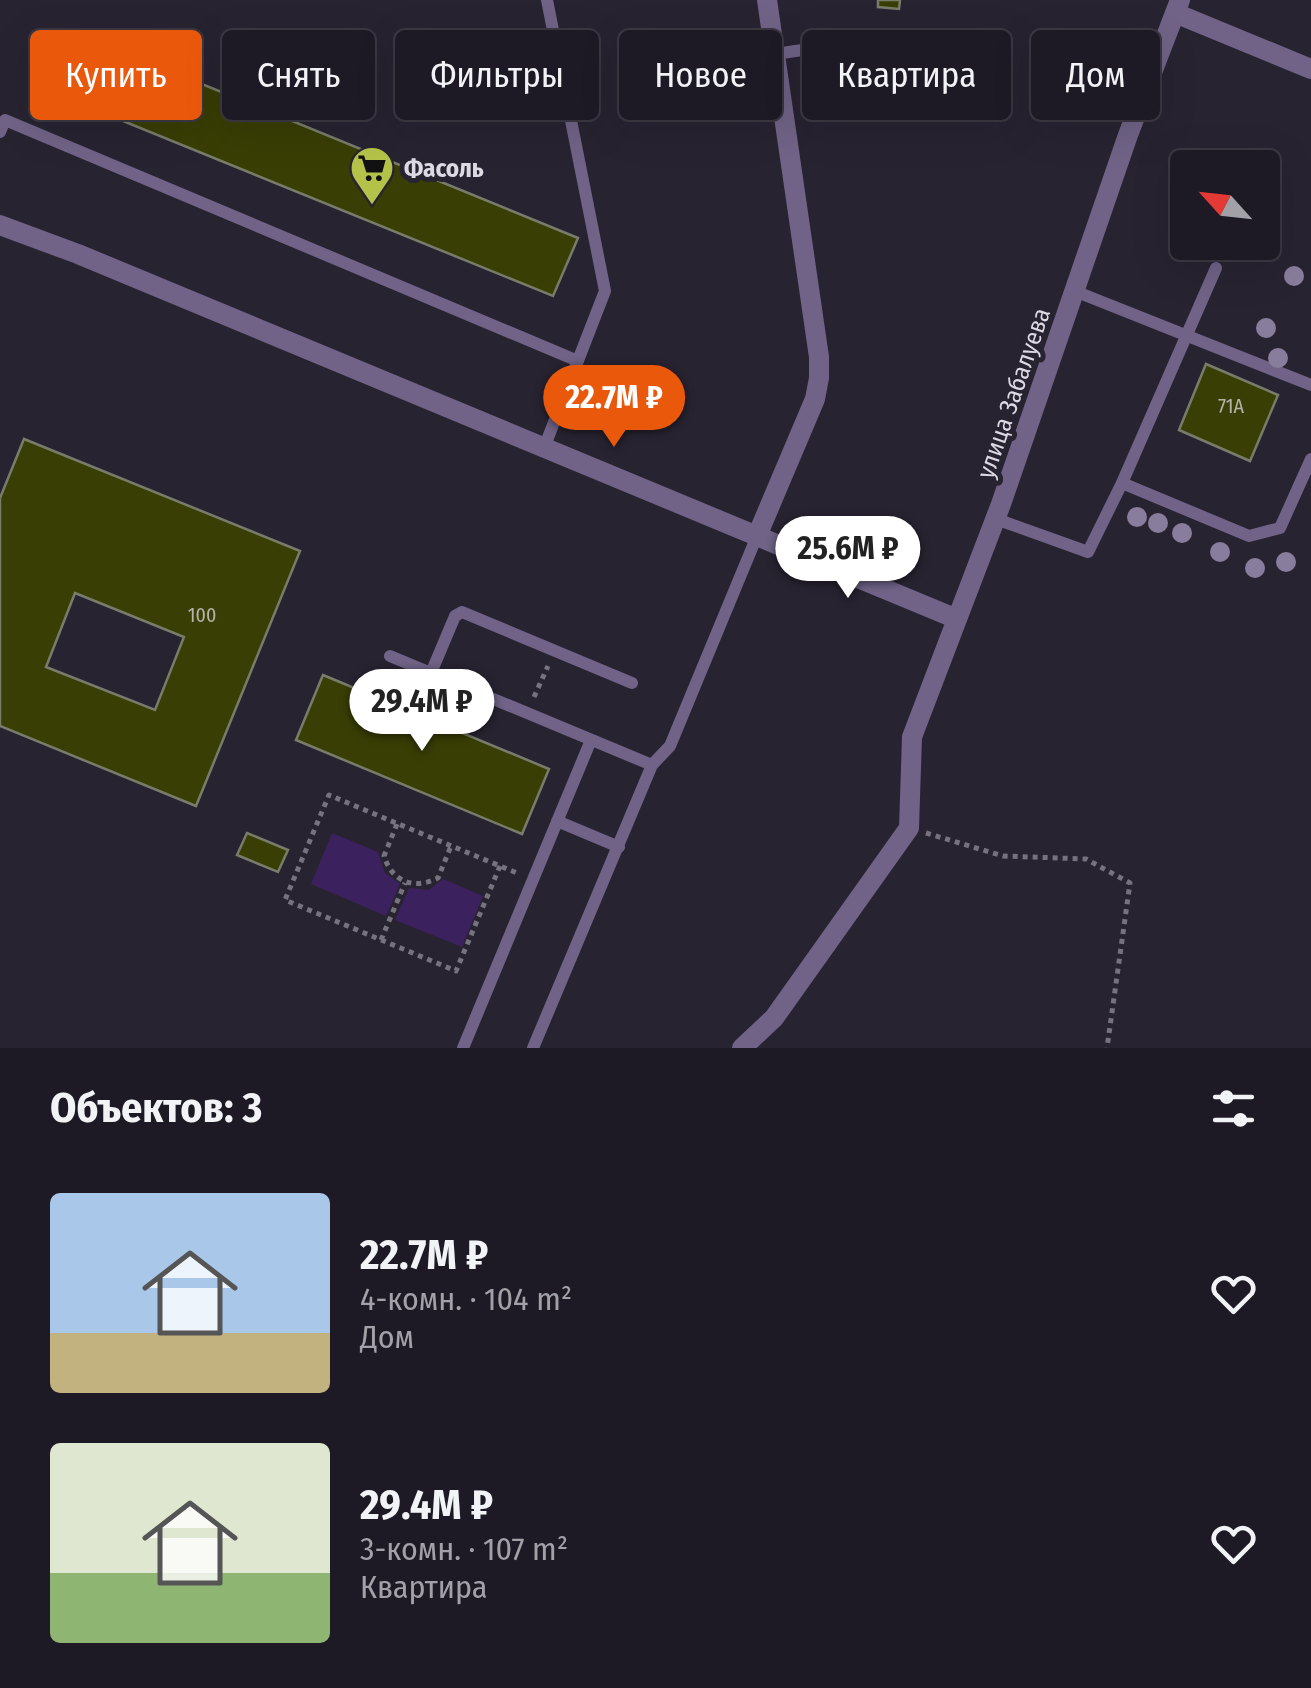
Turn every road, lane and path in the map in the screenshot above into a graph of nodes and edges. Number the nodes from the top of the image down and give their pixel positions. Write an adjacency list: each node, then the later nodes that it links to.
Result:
1 (547, 0): 12 (lane)
2 (767, 0): 4 (street)
3 (1178, 7): 5 (street); 10 (street, улица Забалуева)
4 (771, 30)
5 (1311, 69)
6 (782, 104): 18 (street)
7 (0, 132): 12 (lane)
8 (0, 225): 14 (street)
9 (1216, 268): 11 (lane)
10 (1073, 290): 11 (lane); 17 (street, улица Забалуева)
11 (1188, 337): 13 (lane); 16 (lane)
12 (578, 361): 14 (lane)
13 (1311, 385)
14 (544, 448): 18 (street)
15 (1311, 459): 16 (lane)
16 (1122, 482): 17 (lane)
17 (996, 519): 19 (street, улица Забалуева)
18 (757, 536): 19 (street); 26 (lane)
19 (957, 619): 29 (street, улица Забалуева)
20 (554, 650): 22 (lane); 23 (lane); 24 (path)
21 (390, 656): 22 (lane)
22 (431, 673): 24 (lane)
23 (632, 683)
24 (528, 714): 25 (lane)
25 (591, 740): 26 (lane); 27 (lane)
26 (652, 766): 31 (lane)
27 (557, 821): 31 (lane); 33 (lane)
28 (398, 824): 30 (path); 34 (path); 35 (path)
29 (909, 828): 38 (street); 39 (path)
30 (451, 846): 32 (path); 34 (path)
31 (618, 846): 37 (lane)
32 (500, 866): 33 (path); 35 (path)
33 (533, 880): 36 (lane)
34 (405, 882): 35 (path)
35 (381, 940)
36 (462, 1048)
37 (533, 1048)
38 (742, 1048)
39 (1107, 1048)

